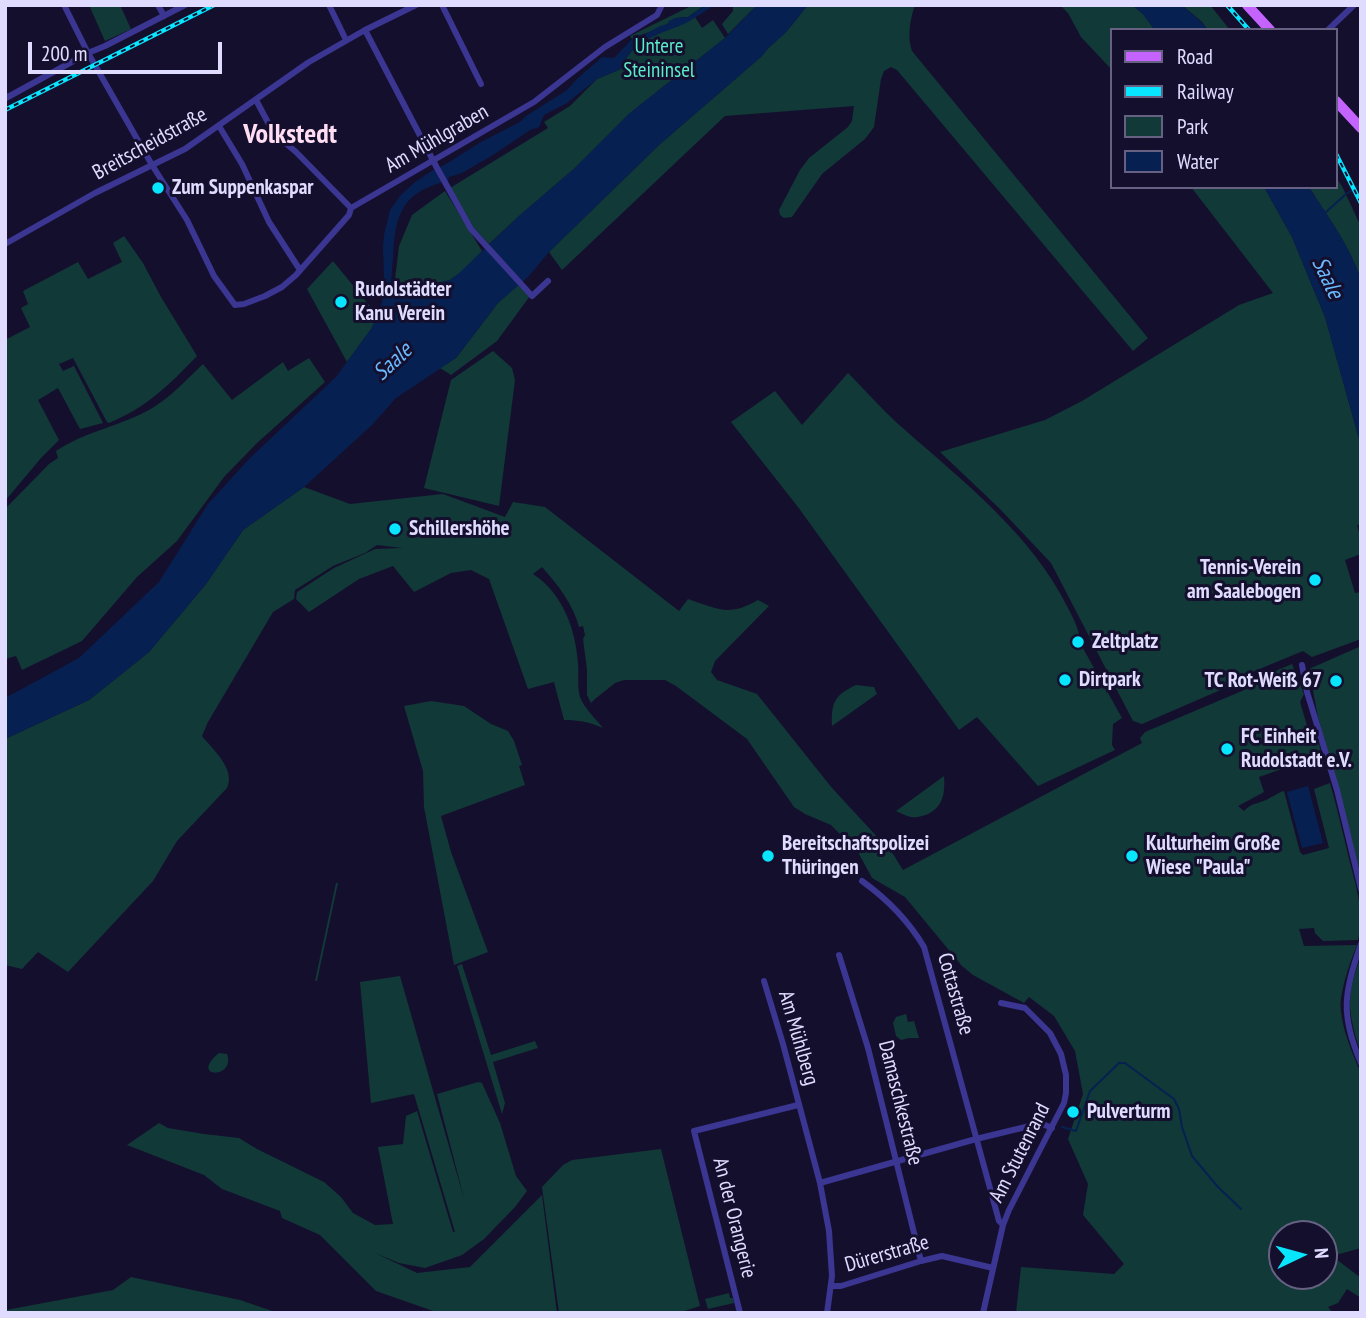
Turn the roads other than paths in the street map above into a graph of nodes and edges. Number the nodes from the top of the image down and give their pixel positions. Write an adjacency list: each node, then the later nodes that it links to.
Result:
1 (64, 5): 15 (street)
2 (158, 5): 10 (street)
3 (185, 5): 10 (street)
4 (329, 5): 14 (street)
5 (416, 5): 13 (street, Breitscheidstraße)
6 (442, 5): 16 (street)
7 (662, 5): 23 (street, Am Mühlgraben)
8 (1247, 5): 11 (main road)
9 (1354, 5): 12 (street)
10 (164, 16): 15 (street)
11 (1268, 28)
12 (1330, 28)
13 (365, 30): 14 (street, Breitscheidstraße); 23 (street)
14 (346, 40): 18 (street, Breitscheidstraße)
15 (88, 52): 17 (street); 22 (street)
16 (481, 84)
17 (5, 95)
18 (256, 100): 20 (street, Breitscheidstraße); 24 (street)
19 (1338, 103): 21 (main road)
20 (219, 126): 22 (street, Breitscheidstraße); 26 (street)
21 (1361, 128)
22 (152, 165): 25 (street, Breitscheidstraße); 26 (street, Am Mühlgraben)
23 (435, 165): 24 (street, Am Mühlgraben); 27 (street)
24 (351, 208): 26 (street, Am Mühlgraben)
25 (5, 244)
26 (300, 270)
27 (548, 281)
28 (1302, 665): 30 (street)
29 (862, 881): 39 (street, Cottastraße)
30 (1361, 889)
31 (1361, 944): 35 (street)
32 (839, 955): 40 (street, Damaschkestraße)
33 (764, 981): 36 (street, Am Mühlberg)
34 (1001, 1003): 37 (street, Am Stutenrand)
35 (1361, 1063)
36 (798, 1105): 38 (street, Am Mühlberg); 41 (street, Am Mühlberg)
37 (1052, 1128): 39 (street); 42 (street, Am Stutenrand)
38 (694, 1131): 46 (street, An der Orangerie)
39 (976, 1139): 40 (street); 42 (street, Am Stutenrand)
40 (896, 1161): 41 (street); 43 (street, Damaschkestraße)
41 (820, 1183): 45 (street, Am Mühlberg)
42 (1003, 1225): 44 (street, Am Stutenrand)
43 (921, 1261): 44 (street, Dürerstraße); 45 (street, Dürerstraße)
44 (993, 1268): 48 (street, Am Stutenrand)
45 (831, 1286): 47 (street, Am Mühlberg)
46 (740, 1313)
47 (827, 1313)
48 (983, 1313)

